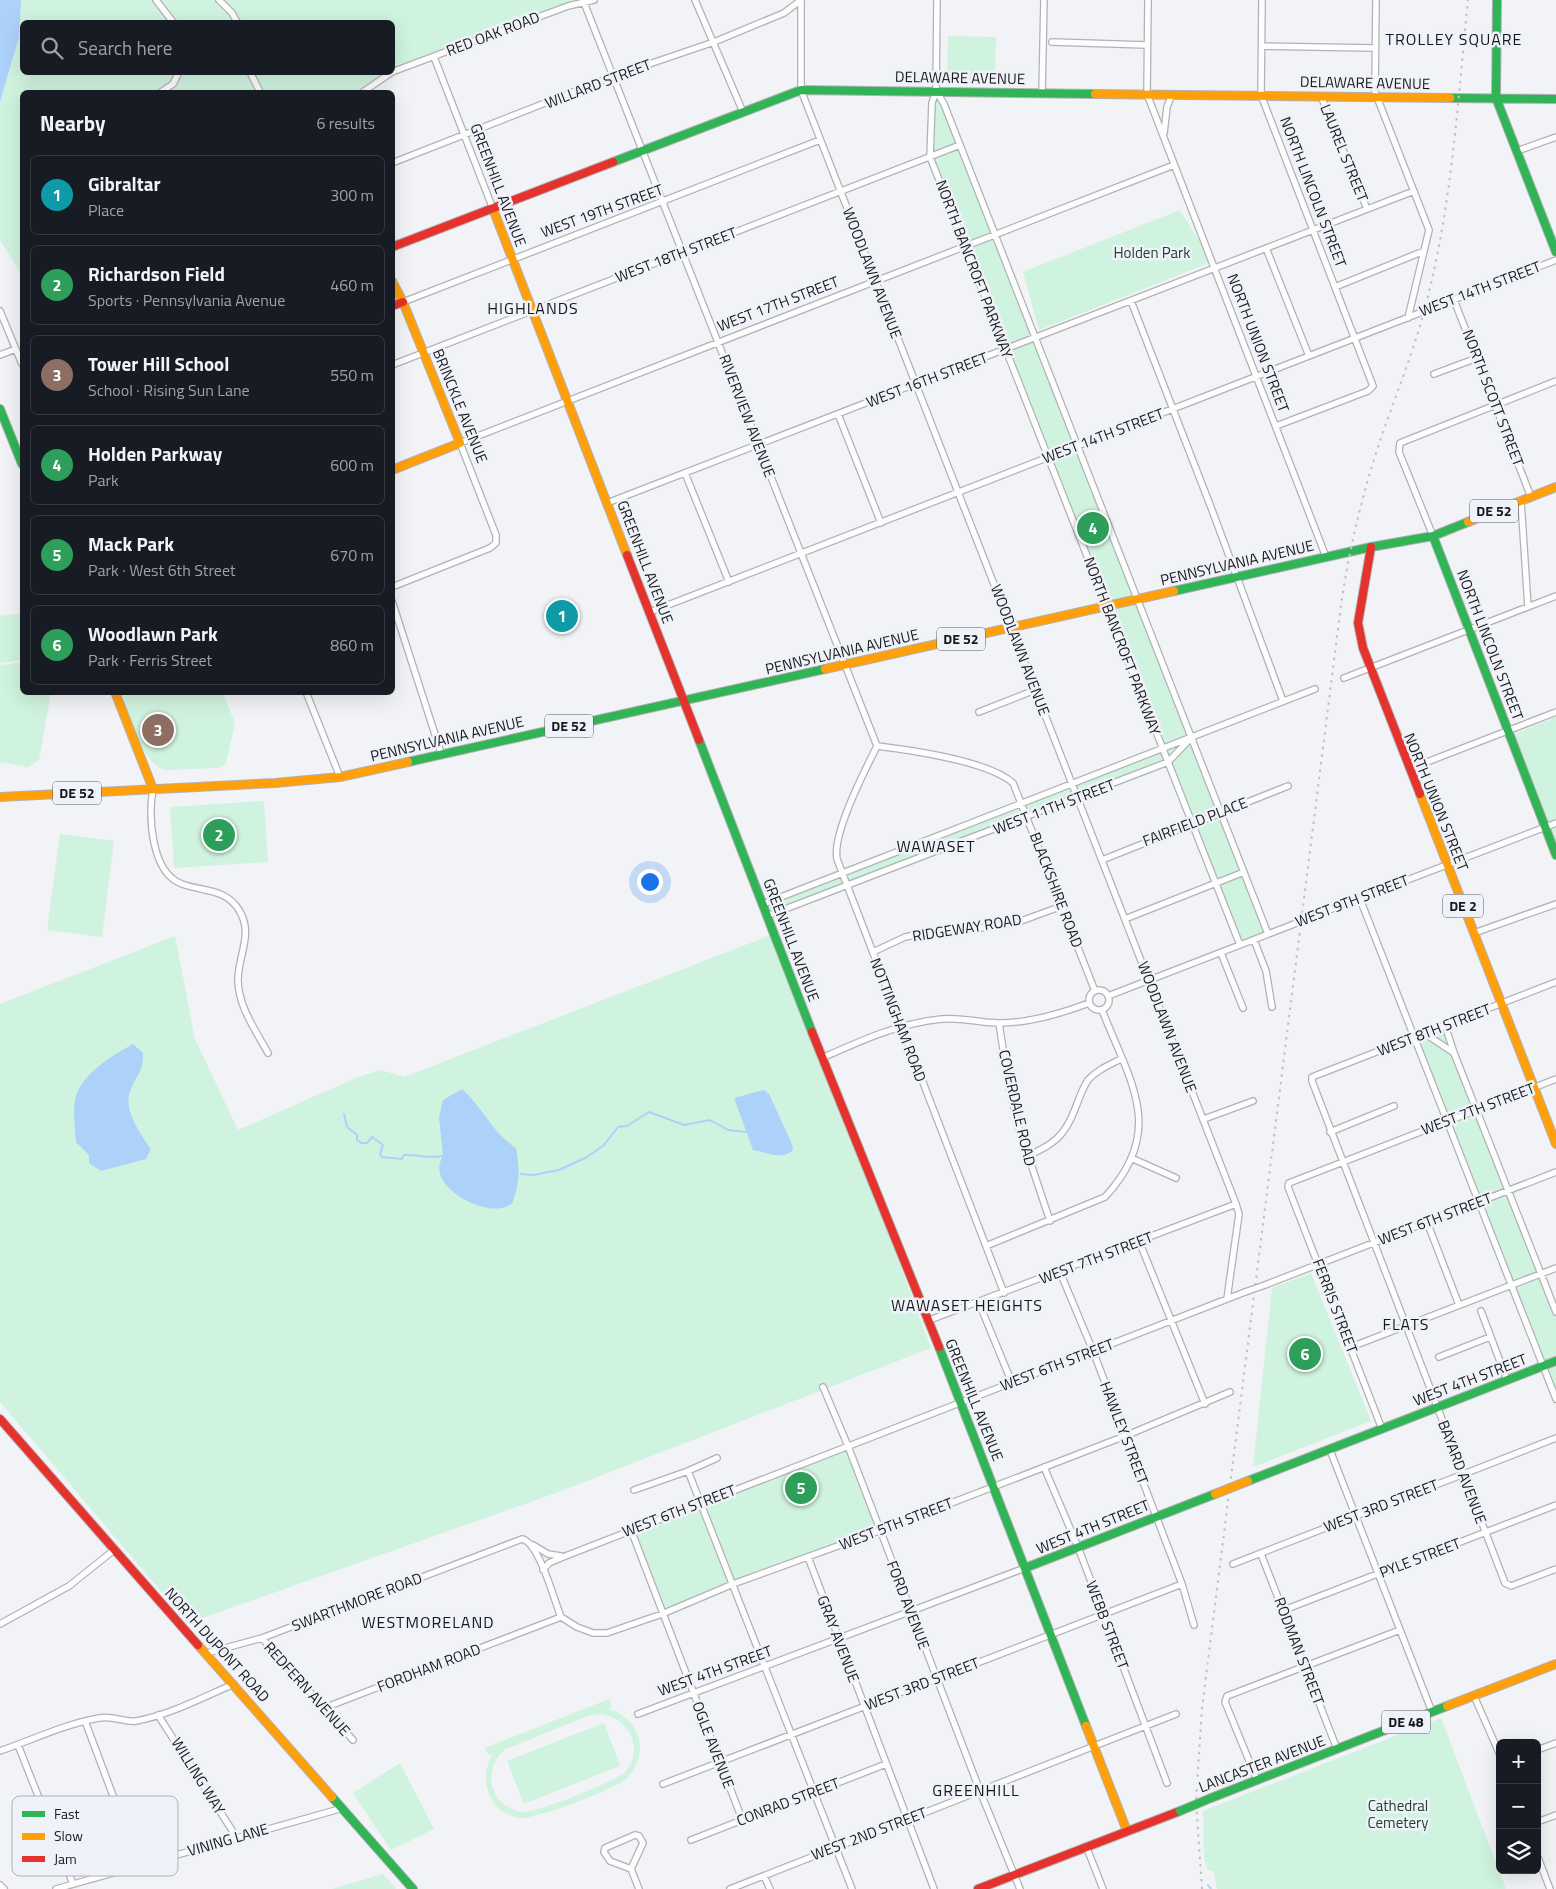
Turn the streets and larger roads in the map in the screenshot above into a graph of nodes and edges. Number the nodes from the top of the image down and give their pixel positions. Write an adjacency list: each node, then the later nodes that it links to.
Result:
1 (156, 0): 13 (street)
2 (219, 0): 14 (street)
3 (594, 0): 12 (street, RED OAK ROAD)
4 (696, 0): 15 (street)
5 (801, 0): 15 (street, WILLARD STREET); 29 (street, WOODLAWN AVENUE)
6 (937, 0): 30 (street, NORTH BANCROFT PARKWAY)
7 (1044, 0): 31 (street)
8 (1148, 0): 17 (street, NORTH UNION STREET)
9 (1262, 0): 18 (street, NORTH LINCOLN STREET)
10 (1376, 0): 19 (street)
11 (1497, 0): 37 (street)
12 (584, 1): 20 (street, RED OAK ROAD); 25 (street, RIVERVIEW AVENUE)
13 (171, 20)
14 (235, 20)
15 (714, 42): 25 (street, WILLARD STREET); 39 (street)
16 (1052, 42): 17 (street)
17 (1147, 44): 32 (street, NORTH UNION STREET)
18 (1262, 46): 19 (street); 34 (street, NORTH LINCOLN STREET)
19 (1375, 48): 36 (street)
20 (434, 57): 21 (street, RED OAK ROAD); 40 (street, GREENHILL AVENUE)
21 (395, 71)
22 (178, 75): 26 (street)
23 (252, 75): 27 (street)
24 (387, 75): 28 (street, RED OAK ROAD)
25 (614, 76): 40 (street, WILLARD STREET); 45 (street, RIVERVIEW AVENUE)
26 (164, 90)
27 (259, 90)
28 (366, 90)
29 (801, 90): 30 (street, DELAWARE AVENUE); 39 (street, DELAWARE AVENUE); 43 (street, WOODLAWN AVENUE)
30 (936, 91): 31 (street, DELAWARE AVENUE); 44 (street, NORTH BANCROFT PARKWAY); 47 (street, NORTH BANCROFT PARKWAY)
31 (1042, 92): 32 (street, DELAWARE AVENUE)
32 (1147, 94): 33 (street, DELAWARE AVENUE); 42 (street, NORTH UNION STREET)
33 (1172, 94): 34 (street, DELAWARE AVENUE); 42 (street, NORTH UNION STREET)
34 (1261, 95): 35 (street, DELAWARE AVENUE); 55 (street, NORTH LINCOLN STREET)
35 (1320, 96): 36 (street, DELAWARE AVENUE); 54 (street, LAUREL STREET)
36 (1376, 97): 37 (street, DELAWARE AVENUE); 50 (street)
37 (1496, 98): 38 (street, DELAWARE AVENUE); 46 (street)
38 (1556, 99)
39 (744, 112): 45 (street, DELAWARE AVENUE)
40 (464, 136): 48 (street, WILLARD STREET); 53 (street, GREENHILL AVENUE)
41 (1556, 136): 46 (street)
42 (1164, 138): 49 (street, NORTH UNION STREET)
43 (820, 140): 51 (street, WOODLAWN AVENUE); 52 (street, WEST 19TH STREET)
44 (960, 145): 47 (street, WEST 18TH STREET); 56 (street, NORTH BANCROFT PARKWAY)
45 (643, 151): 52 (street, RIVERVIEW AVENUE); 53 (street, DELAWARE AVENUE)
46 (1517, 151): 62 (street)
47 (930, 157): 51 (street, WEST 18TH STREET); 58 (street, NORTH BANCROFT PARKWAY)
48 (395, 162)
49 (1174, 165): 56 (street, WEST 17TH STREET); 65 (street, NORTH UNION STREET)
50 (1414, 191): 54 (street, WEST 16TH STREET); 60 (street)
51 (840, 192): 61 (street, WEST 18TH STREET); 66 (street, WOODLAWN AVENUE)
52 (664, 203): 61 (street, RIVERVIEW AVENUE); 63 (street, WEST 19TH STREET)
53 (493, 209): 57 (street, DELAWARE AVENUE); 63 (street, GREENHILL AVENUE)
54 (1367, 209): 55 (street, WEST 16TH STREET)
55 (1313, 230): 59 (street, WEST 16TH STREET); 68 (street, NORTH LINCOLN STREET)
56 (995, 235): 58 (street, WEST 17TH STREET); 76 (street, NORTH BANCROFT PARKWAY)
57 (395, 246)
58 (965, 246): 66 (street, WEST 17TH STREET); 80 (street, NORTH BANCROFT PARKWAY)
59 (1266, 248): 65 (street, WEST 16TH STREET); 83 (street)
60 (1424, 251): 68 (street); 75 (street)
61 (683, 252): 74 (street, WEST 18TH STREET); 78 (street, RIVERVIEW AVENUE)
62 (1556, 252)
63 (512, 258): 71 (street, WEST 19TH STREET); 74 (street, GREENHILL AVENUE)
64 (1556, 260): 69 (street, WEST 14TH STREET)
65 (1214, 268): 70 (street, WEST 16TH STREET); 88 (street, NORTH UNION STREET)
66 (875, 282): 78 (street, WEST 17TH STREET); 90 (street, WOODLAWN AVENUE)
67 (395, 287): 71 (street, BRINCKLE AVENUE)
68 (1335, 287): 77 (street, NORTH LINCOLN STREET)
69 (1454, 300): 75 (street, WEST 14TH STREET); 84 (street, NORTH SCOTT STREET)
70 (1131, 301): 76 (street, WEST 16TH STREET); 94 (street)
71 (403, 302): 72 (street, WEST 19TH STREET); 81 (street, BRINCKLE AVENUE)
72 (395, 305)
73 (0, 311): 79 (street)
74 (532, 311): 81 (street, WEST 18TH STREET); 91 (street, GREENHILL AVENUE)
75 (1408, 318): 77 (street, WEST 14TH STREET)
76 (1036, 338): 80 (street, WEST 16TH STREET); 99 (street, NORTH BANCROFT PARKWAY)
77 (1355, 338): 83 (street, WEST 14TH STREET); 96 (street, NORTH LINCOLN STREET)
78 (718, 343): 91 (street, WEST 17TH STREET); 98 (street, RIVERVIEW AVENUE)
79 (16, 349): 82 (street); 85 (street)
80 (1005, 349): 90 (street, WEST 16TH STREET); 101 (street, NORTH BANCROFT PARKWAY)
81 (424, 353): 86 (street, WEST 18TH STREET); 97 (street, BRINCKLE AVENUE)
82 (0, 356)
83 (1308, 356): 88 (street, WEST 14TH STREET)
84 (1477, 358): 87 (street); 92 (street, NORTH SCOTT STREET)
85 (20, 359)
86 (395, 364)
87 (1434, 374)
88 (1256, 377): 94 (street, WEST 14TH STREET); 96 (street, NORTH UNION STREET)
89 (1556, 381): 92 (street)
90 (916, 384): 95 (street, WEST 16TH STREET); 105 (street, WOODLAWN AVENUE)
91 (568, 401): 97 (street, WEST 17TH STREET); 108 (street, GREENHILL AVENUE)
92 (1495, 404): 106 (street, NORTH SCOTT STREET); 110 (street, NORTH LINCOLN STREET)
93 (0, 409): 100 (street)
94 (1172, 409): 99 (street, WEST 14TH STREET); 114 (street)
95 (838, 414): 98 (street, WEST 16TH STREET); 109 (street)
96 (1276, 426): 113 (street, NORTH UNION STREET)
97 (460, 443): 102 (street, WEST 17TH STREET); 116 (street, BRINCKLE AVENUE)
98 (759, 445): 103 (street, WEST 16TH STREET); 112 (street, RIVERVIEW AVENUE)
99 (1078, 446): 101 (street, WEST 14TH STREET); 118 (street, NORTH BANCROFT PARKWAY)
100 (20, 451)
101 (1048, 458): 105 (street, WEST 14TH STREET); 119 (street, NORTH BANCROFT PARKWAY)
102 (395, 469)
103 (685, 473): 108 (street, WEST 16TH STREET); 115 (street)
104 (1556, 487): 106 (street, PENNSYLVANIA AVENUE / DE 52)
105 (958, 493): 109 (street, WEST 14TH STREET); 123 (street, WOODLAWN AVENUE)
106 (1531, 497): 107 (street, PENNSYLVANIA AVENUE / DE 52)
107 (1521, 501): 110 (street, PENNSYLVANIA AVENUE / DE 52); 120 (street)
108 (607, 504): 122 (street, GREENHILL AVENUE)
109 (881, 523): 112 (street, WEST 14TH STREET)
110 (1433, 536): 111 (street, PENNSYLVANIA AVENUE / DE 52); 124 (street, NORTH LINCOLN STREET)
111 (1371, 547): 113 (street, PENNSYLVANIA AVENUE / DE 52); 126 (street, NORTH UNION STREET / DE 2)
112 (801, 554): 115 (street, WEST 14TH STREET); 125 (street, RIVERVIEW AVENUE)
113 (1326, 557): 114 (street, PENNSYLVANIA AVENUE / DE 52)
114 (1237, 578): 118 (street, PENNSYLVANIA AVENUE / DE 52); 133 (street)
115 (729, 582): 122 (street, WEST 14TH STREET)
116 (395, 586)
117 (1556, 596): 120 (street)
118 (1137, 599): 119 (street, PENNSYLVANIA AVENUE / DE 52); 137 (street, NORTH BANCROFT PARKWAY)
119 (1107, 607): 123 (street, PENNSYLVANIA AVENUE / DE 52); 139 (street, NORTH BANCROFT PARKWAY)
120 (1528, 607): 124 (street)
121 (395, 611): 140 (street)
122 (650, 612): 132 (street, GREENHILL AVENUE)
123 (1011, 628): 125 (street, PENNSYLVANIA AVENUE / DE 52); 129 (street, WOODLAWN AVENUE)
124 (1469, 630): 126 (street); 136 (street, NORTH LINCOLN STREET)
125 (845, 665): 132 (street, PENNSYLVANIA AVENUE / DE 52); 138 (street, RIVERVIEW AVENUE)
126 (1369, 668): 127 (street); 142 (street, NORTH UNION STREET / DE 2)
127 (1344, 678)
128 (1315, 689): 133 (street, WEST 11TH STREET)
129 (1035, 690): 134 (street); 144 (street, WOODLAWN AVENUE)
130 (116, 695): 146 (street)
131 (307, 695): 143 (street)
132 (684, 701): 140 (street, PENNSYLVANIA AVENUE / DE 52); 163 (street, GREENHILL AVENUE)
133 (1283, 701): 137 (street, WEST 11TH STREET)
134 (979, 712)
135 (1556, 712): 136 (street)
136 (1508, 731): 142 (street); 154 (street, NORTH LINCOLN STREET)
137 (1191, 737): 139 (street, WEST 11TH STREET); 141 (street, WEST 11TH STREET); 150 (street, NORTH BANCROFT PARKWAY)
138 (877, 746): 149 (street, BLACKSHIRE ROAD); 159 (street, NOTTINGHAM ROAD)
139 (1162, 747): 141 (street, NORTH BANCROFT PARKWAY); 144 (street, WEST 11TH STREET)
140 (441, 753): 143 (street, PENNSYLVANIA AVENUE / DE 52)
141 (1168, 762): 148 (street, WEST 11TH STREET); 152 (street, NORTH BANCROFT PARKWAY)
142 (1409, 769): 157 (street, NORTH UNION STREET / DE 2)
143 (340, 776): 146 (street, PENNSYLVANIA AVENUE / DE 52)
144 (1072, 782): 148 (street, WOODLAWN AVENUE); 149 (street, WEST 11TH STREET)
145 (1288, 786): 150 (street, FAIRFIELD PLACE)
146 (153, 788): 147 (street, DE 52); 188 (street)
147 (0, 797)
148 (1077, 798): 151 (street, WEST 11TH STREET); 156 (street, WOODLAWN AVENUE)
149 (1022, 802): 151 (street, BLACKSHIRE ROAD); 159 (street, WEST 11TH STREET)
150 (1220, 812): 152 (street, FAIRFIELD PLACE); 158 (street, NORTH BANCROFT PARKWAY)
151 (1027, 817): 161 (street, WEST 11TH STREET); 165 (street, BLACKSHIRE ROAD)
152 (1192, 823): 156 (street, FAIRFIELD PLACE); 160 (street, NORTH BANCROFT PARKWAY)
153 (1556, 823): 154 (street, WEST 9TH STREET)
154 (1546, 827): 155 (street, NORTH LINCOLN STREET); 157 (street, WEST 9TH STREET)
155 (1556, 854)
156 (1102, 860): 167 (street, WOODLAWN AVENUE)
157 (1446, 865): 162 (street, WEST 9TH STREET); 168 (street, NORTH UNION STREET / DE 2)
158 (1244, 872): 160 (street); 169 (street, NORTH BANCROFT PARKWAY)
159 (842, 873): 161 (street, NOTTINGHAM ROAD); 163 (street, WEST 11TH STREET)
160 (1216, 884): 167 (street); 171 (street, NORTH BANCROFT PARKWAY)
161 (847, 886): 166 (street, WEST 11TH STREET); 172 (street, NOTTINGHAM ROAD)
162 (1360, 898): 169 (street, WEST 9TH STREET, bridge); 187 (street)
163 (762, 904): 166 (street, GREENHILL AVENUE)
164 (1556, 904): 168 (street)
165 (1062, 906): 172 (street, RIDGEWAY ROAD); 176 (street, BLACKSHIRE ROAD)
166 (767, 916): 190 (street, GREENHILL AVENUE)
167 (1125, 919): 174 (street, WOODLAWN AVENUE)
168 (1474, 933): 179 (street, NORTH UNION STREET / DE 2)
169 (1268, 934): 170 (street, WEST 9TH STREET)
170 (1254, 940): 171 (street, WEST 9TH STREET); 181 (street)
171 (1240, 945): 173 (street, WEST 9TH STREET)
172 (872, 952): 185 (street, NOTTINGHAM ROAD)
173 (1221, 953): 174 (street, WEST 9TH STREET); 180 (street)
174 (1149, 981): 177 (street, WEST 9TH STREET); 198 (street, WOODLAWN AVENUE)
175 (1556, 982): 179 (street, WEST 8TH STREET)
176 (1095, 990): 177 (street); 178 (street)
177 (1108, 996): 182 (street)
178 (1089, 1003): 182 (street); 183 (street)
179 (1501, 1004): 184 (street, WEST 8TH STREET); 194 (street, NORTH UNION STREET / DE 2)
180 (1243, 1008)
181 (1272, 1008)
182 (1102, 1010): 191 (street)
183 (999, 1023): 185 (street); 202 (street, COVERDALE ROAD)
184 (1445, 1025): 186 (street, WEST 8TH STREET); 189 (street)
185 (901, 1027): 190 (street); 215 (street, NOTTINGHAM ROAD)
186 (1424, 1034): 187 (street, WEST 8TH STREET); 189 (street)
187 (1414, 1037): 192 (street, WEST 8TH STREET); 199 (street)
188 (268, 1053)
189 (1454, 1053): 197 (street)
190 (822, 1058): 228 (street, GREENHILL AVENUE)
191 (1121, 1059): 202 (street); 203 (street)
192 (1312, 1077): 200 (street, BAYARD AVENUE)
193 (1556, 1079): 194 (street, WEST 7TH STREET)
194 (1534, 1087): 197 (street, WEST 7TH STREET); 201 (street, NORTH UNION STREET / DE 2)
195 (1253, 1100): 198 (street)
196 (1394, 1106): 200 (street)
197 (1477, 1109): 199 (street, WEST 7TH STREET); 208 (street)
198 (1204, 1119): 210 (street, WOODLAWN AVENUE)
199 (1447, 1120): 204 (street, WEST 7TH STREET); 209 (street)
200 (1330, 1132): 204 (street, BAYARD AVENUE)
201 (1556, 1144)
202 (1026, 1156): 211 (street, COVERDALE ROAD)
203 (1131, 1158): 206 (street); 211 (street)
204 (1342, 1161): 207 (street, WEST 7TH STREET); 214 (street, BAYARD AVENUE)
205 (1556, 1172): 208 (street, WEST 6TH STREET)
206 (1176, 1178)
207 (1289, 1183): 216 (street, FERRIS STREET)
208 (1509, 1190): 209 (street, WEST 6TH STREET); 219 (street)
209 (1478, 1203): 212 (street, WEST 6TH STREET); 220 (street)
210 (1236, 1204): 213 (street, WEST 7TH STREET); 222 (street, WOODLAWN AVENUE)
211 (1050, 1220): 215 (street)
212 (1427, 1222): 214 (street, WEST 6TH STREET); 224 (street)
213 (1140, 1241): 218 (street, WEST 7TH STREET); 227 (street)
214 (1373, 1243): 216 (street, WEST 6TH STREET); 229 (street, BAYARD AVENUE)
215 (986, 1246): 221 (street, NOTTINGHAM ROAD)
216 (1318, 1264): 222 (street, WEST 6TH STREET, bridge); 231 (street, FERRIS STREET)
217 (1556, 1268): 219 (street)
218 (1060, 1272): 221 (street, WEST 7TH STREET); 232 (street, HAWLEY STREET)
219 (1541, 1273): 220 (street); 226 (street)
220 (1511, 1285): 224 (street); 235 (street)
221 (1004, 1293): 223 (street, WEST 7TH STREET)
222 (1227, 1299): 227 (street, WEST 6TH STREET)
223 (979, 1303): 228 (street, WEST 7TH STREET); 237 (street)
224 (1459, 1305): 229 (street)
225 (1481, 1311): 230 (street)
226 (1556, 1312)
227 (1173, 1320): 232 (street, WEST 6TH STREET); 242 (street)
228 (927, 1321): 241 (street, GREENHILL AVENUE)
229 (1405, 1326): 231 (street); 243 (street, BAYARD AVENUE)
230 (1490, 1337): 233 (street); 236 (street)
231 (1350, 1347): 245 (street, FERRIS STREET)
232 (1093, 1351): 237 (street, WEST 6TH STREET); 246 (street, HAWLEY STREET)
233 (1438, 1357)
234 (1556, 1361): 235 (street, WEST 4TH STREET)
235 (1543, 1366): 236 (street, WEST 4TH STREET); 240 (street)
236 (1507, 1380): 243 (street, WEST 4TH STREET)
237 (1012, 1383): 241 (street, WEST 6TH STREET)
238 (824, 1387): 248 (street, FORD AVENUE)
239 (1230, 1392): 242 (street, WEST 5TH STREET)
240 (1556, 1400)
241 (961, 1402): 248 (street, WEST 6TH STREET); 254 (street, GREENHILL AVENUE)
242 (1205, 1404): 246 (street, WEST 5TH STREET)
243 (1437, 1408): 245 (street, WEST 4TH STREET); 253 (street, BAYARD AVENUE)
244 (1, 1421): 265 (street, NORTH DUPONT ROAD)
245 (1382, 1429): 249 (street, WEST 4TH STREET)
246 (1125, 1436): 251 (street, WEST 5TH STREET); 259 (street, HAWLEY STREET)
247 (1556, 1438): 253 (street, WEST 3RD STREET)
248 (848, 1446): 256 (street, WEST 6TH STREET); 261 (street, FORD AVENUE)
249 (1330, 1450): 258 (street); 259 (street, WEST 4TH STREET, bridge)
250 (717, 1458): 252 (street)
251 (1044, 1467): 254 (street, WEST 5TH STREET); 264 (street, WEBB STREET)
252 (688, 1471): 255 (street); 256 (street)
253 (1463, 1474): 258 (street, WEST 3RD STREET); 262 (street, BAYARD AVENUE)
254 (993, 1487): 261 (street, WEST 5TH STREET); 270 (street, GREENHILL AVENUE)
255 (634, 1490)
256 (701, 1503): 260 (street, WEST 6TH STREET); 274 (street)
257 (1556, 1505): 262 (street, PYLE STREET)
258 (1355, 1515): 266 (street, WEST 3RD STREET); 273 (street)
259 (1156, 1516): 264 (street, WEST 4TH STREET); 275 (street, HAWLEY STREET)
260 (630, 1530): 267 (street, WEST 6TH STREET); 278 (street, OGLE AVENUE)
261 (879, 1531): 268 (street, WEST 5TH STREET); 277 (street, FORD AVENUE)
262 (1485, 1533): 271 (street, BAYARD AVENUE); 273 (street, PYLE STREET)
263 (531, 1543): 267 (street); 272 (street); 285 (street, SWARTHMORE ROAD)
264 (1078, 1548): 270 (street, WEST 4TH STREET); 279 (street, WEBB STREET)
265 (114, 1550): 281 (street); 287 (street, NORTH DUPONT ROAD)
266 (1261, 1554): 269 (street, WEST 3RD STREET); 276 (street, RODMAN STREET)
267 (563, 1556): 272 (street, WEST 6TH STREET)
268 (808, 1557): 274 (street, WEST 5TH STREET); 286 (street, GRAY AVENUE)
269 (1233, 1564)
270 (1025, 1568): 277 (street, WEST 4TH STREET); 284 (street, GREENHILL AVENUE)
271 (1556, 1569)
272 (543, 1570): 280 (street)
273 (1378, 1573): 276 (street, PYLE STREET); 283 (street)
274 (733, 1584): 278 (street, WEST 5TH STREET); 289 (street)
275 (1182, 1584): 279 (street, WEST 3RD STREET); 282 (street, HAWLEY STREET)
276 (1284, 1610): 290 (street, RODMAN STREET)
277 (910, 1612): 286 (street, WEST 4TH STREET); 291 (street, FORD AVENUE)
278 (662, 1614): 280 (street, WEST 5TH STREET); 293 (street, OGLE AVENUE)
279 (1103, 1615): 284 (street, WEST 3RD STREET); 302 (street, WEBB STREET)
280 (561, 1617): 296 (street, FORDHAM ROAD)
281 (0, 1624)
282 (1194, 1625)
283 (1400, 1630): 290 (street); 297 (street)
284 (1051, 1635): 291 (street, WEST 3RD STREET); 308 (street, GREENHILL AVENUE)
285 (262, 1638): 287 (street, SWARTHMORE ROAD); 296 (street, REDFERN AVENUE)
286 (838, 1639): 289 (street, WEST 4TH STREET); 295 (street, GRAY AVENUE)
287 (207, 1653): 292 (street, NORTH DUPONT ROAD)
288 (1556, 1664): 294 (street, LANCASTER AVENUE / DE 48)
289 (765, 1667): 293 (street, WEST 4TH STREET); 303 (street)
290 (1305, 1668): 309 (street, RODMAN STREET); 314 (street)
291 (937, 1678): 295 (street, WEST 3RD STREET); 318 (street, FORD AVENUE)
292 (234, 1684): 300 (street); 321 (street, NORTH DUPONT ROAD)
293 (693, 1694): 298 (street, WEST 4TH STREET); 312 (street, OGLE AVENUE)
294 (1474, 1696): 297 (street, LANCASTER AVENUE / DE 48); 307 (street)
295 (864, 1706): 303 (street, WEST 3RD STREET); 313 (street, GRAY AVENUE)
296 (324, 1708): 304 (street, REDFERN AVENUE)
297 (1432, 1712): 309 (street, LANCASTER AVENUE / DE 48)
298 (638, 1714)
299 (1176, 1714): 302 (street, WEST 2ND STREET)
300 (158, 1715): 301 (street); 327 (street, WILLING WAY)
301 (85, 1721): 306 (street); 320 (street)
302 (1145, 1727): 308 (street, WEST 2ND STREET); 315 (street, WEBB STREET)
303 (792, 1734): 312 (street, WEST 3RD STREET); 317 (street)
304 (353, 1740)
305 (1556, 1743): 310 (street)
306 (18, 1745): 311 (street); 319 (street)
307 (1496, 1746)
308 (1095, 1747): 318 (street, WEST 2ND STREET); 326 (street, GREENHILL AVENUE)
309 (1337, 1749): 314 (street, LANCASTER AVENUE / DE 48)
310 (1541, 1749)
311 (0, 1751)
312 (720, 1762): 316 (street, WEST 3RD STREET); 323 (street, OGLE AVENUE)
313 (886, 1764): 317 (street, CONRAD STREET); 324 (street, GRAY AVENUE)
314 (1257, 1780): 326 (street, LANCASTER AVENUE / DE 48, bridge)
315 (1167, 1783)
316 (663, 1784)
317 (814, 1791): 323 (street, CONRAD STREET); 330 (street)
318 (980, 1791): 324 (street, WEST 2ND STREET); 334 (street, FORD AVENUE)
319 (38, 1796)
320 (113, 1796)
321 (343, 1808): 327 (street, VINING LANE); 342 (street, NORTH DUPONT ROAD)
322 (1556, 1815): 325 (street)
323 (742, 1820): 328 (street, CONRAD STREET)
324 (908, 1820): 330 (street, WEST 2ND STREET); 347 (street, GRAY AVENUE)
325 (1541, 1821)
326 (1128, 1831): 329 (street, LANCASTER AVENUE / DE 48)
327 (237, 1838): 331 (street, VINING LANE)
328 (691, 1840)
329 (1086, 1846): 334 (street, LANCASTER AVENUE / DE 48); 350 (street)
330 (836, 1847): 337 (street, WEST 2ND STREET); 346 (street)
331 (178, 1854)
332 (1541, 1865): 351 (street)
333 (631, 1869): 333 (street); 343 (street)
334 (1015, 1875): 348 (street, LANCASTER AVENUE / DE 48); 349 (street, FORD AVENUE)
335 (70, 1876): 338 (street)
336 (101, 1876): 338 (street, VINING LANE)
337 (764, 1876): 344 (street, WEST 2ND STREET); 345 (street)
338 (73, 1884): 341 (street, VINING LANE)
339 (0, 1885): 340 (street)
340 (4, 1889)
341 (56, 1889)
342 (413, 1889)
343 (639, 1889)
344 (730, 1889)
345 (770, 1889)
346 (852, 1889)
347 (934, 1889)
348 (978, 1889)
349 (1020, 1889)
350 (1103, 1889)
351 (1550, 1889)

